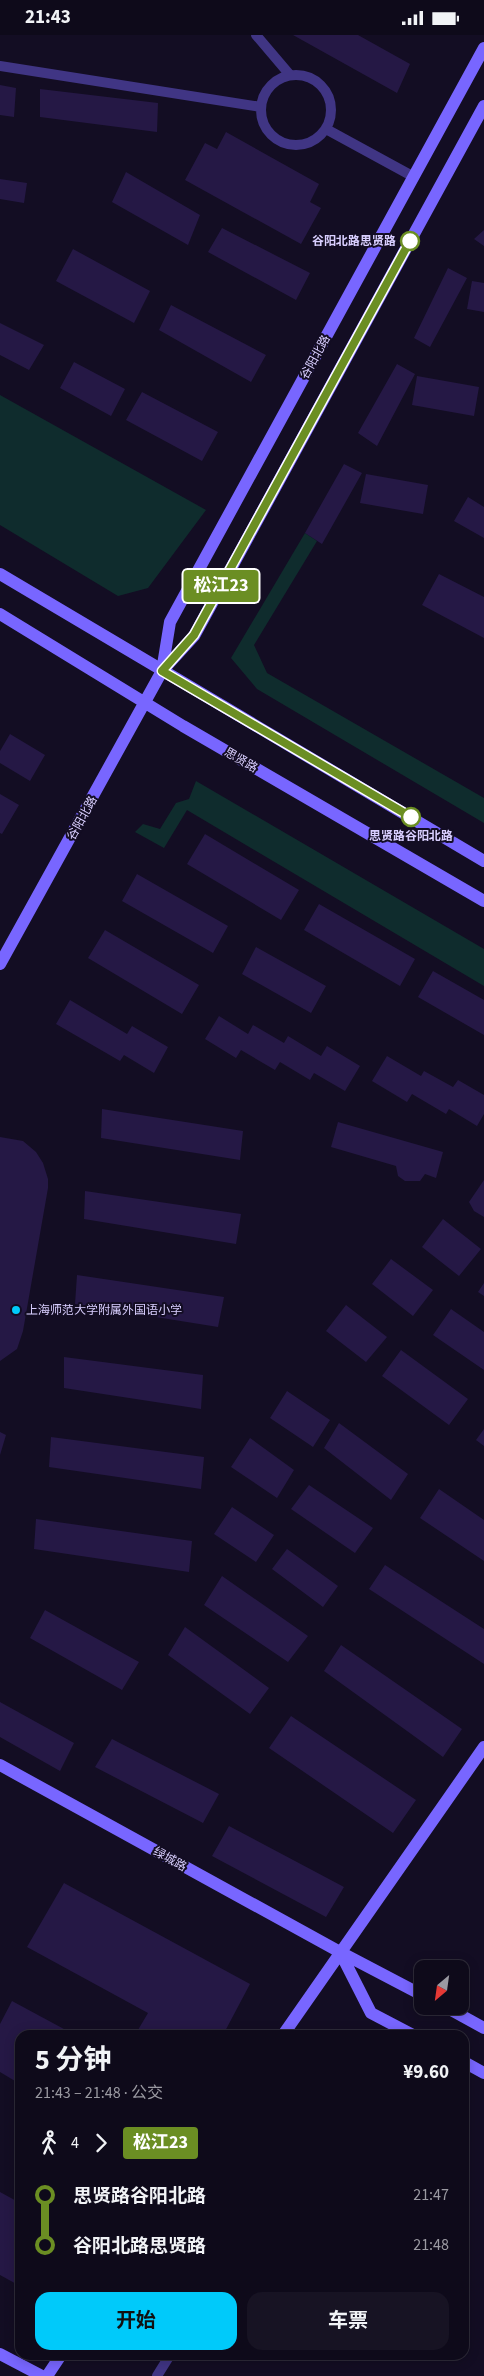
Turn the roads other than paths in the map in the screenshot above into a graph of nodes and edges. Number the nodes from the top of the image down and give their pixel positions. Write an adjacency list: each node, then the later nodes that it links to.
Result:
1 (256, 35): 4 (lane)
2 (484, 48): 8 (main road, 谷阳北路)
3 (0, 65): 6 (lane)
4 (290, 75): 6 (lane); 7 (lane)
5 (484, 106): 11 (main road, 谷阳北路)
6 (261, 107): 7 (lane)
7 (326, 129): 8 (lane)
8 (414, 177): 11 (main road, 谷阳北路)
9 (0, 574): 11 (main road)
10 (0, 614): 12 (main road, 思贤路)
11 (162, 671): 12 (main road, 谷阳北路); 13 (main road)
12 (146, 701): 14 (main road, 思贤路); 15 (main road, 谷阳北路)
13 (484, 861)
14 (484, 901)
15 (0, 964)
16 (484, 1747): 18 (main road)
17 (0, 1765): 18 (main road, 绿城路)
18 (340, 1952): 19 (main road, 绿城路); 22 (main road); 23 (main road)
19 (414, 1991)
20 (460, 2015): 21 (main road)
21 (484, 2028)
22 (286, 2030)
23 (403, 2030)
24 (469, 2065): 25 (main road)
25 (484, 2073)
26 (0, 2354): 29 (main road)
27 (57, 2360): 30 (main road)
28 (167, 2360): 31 (lane)
29 (42, 2376)
30 (46, 2376)
31 (157, 2376)

